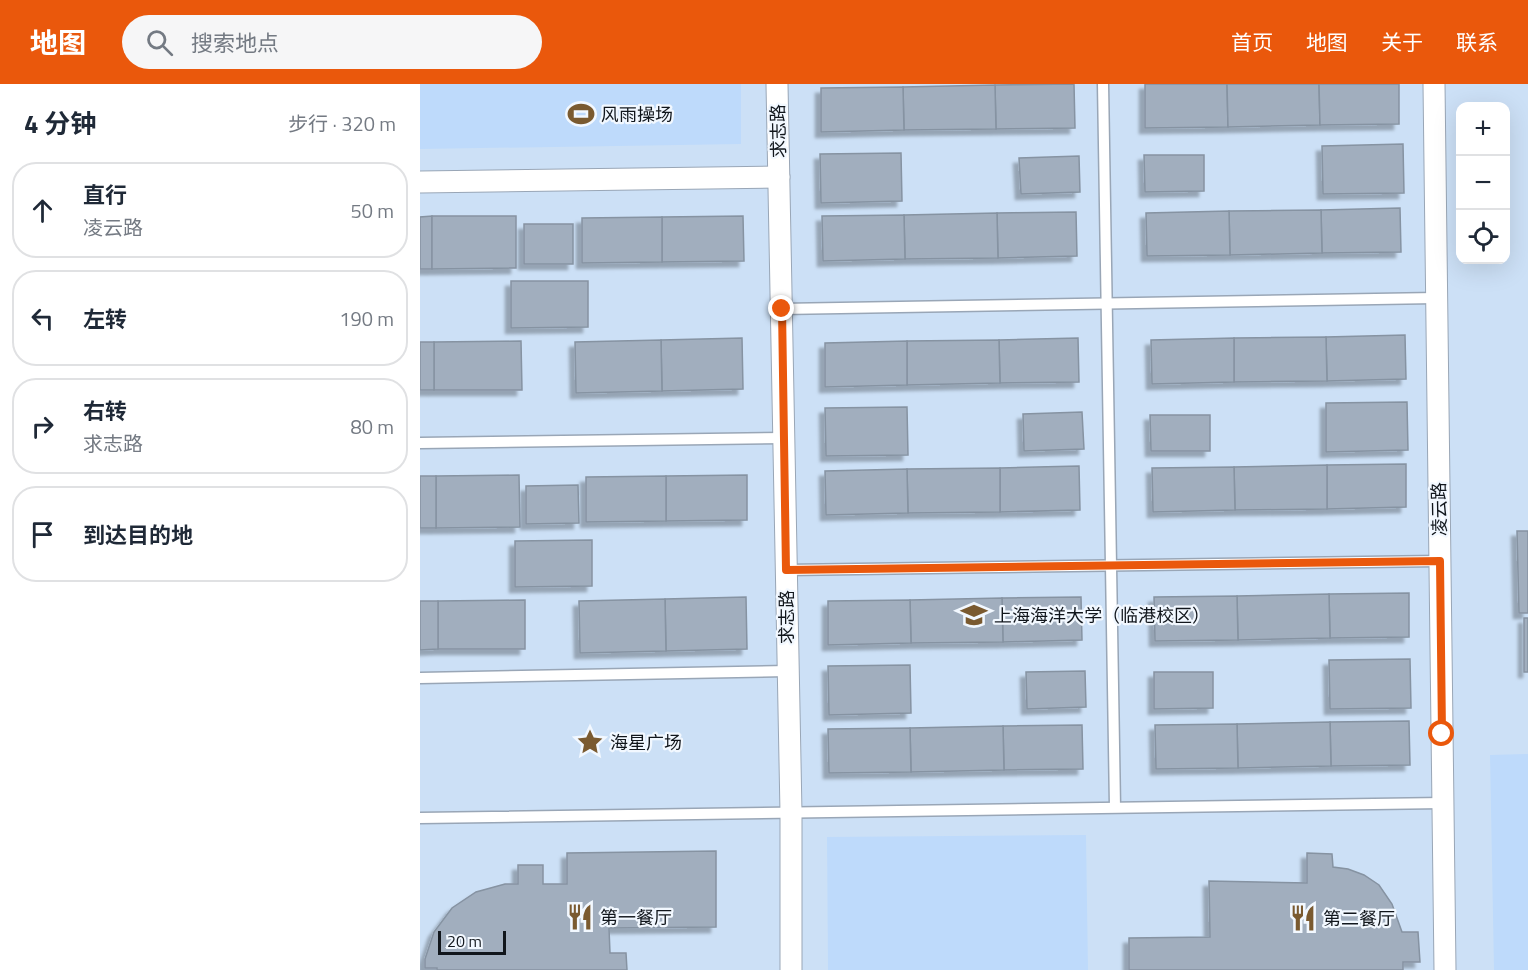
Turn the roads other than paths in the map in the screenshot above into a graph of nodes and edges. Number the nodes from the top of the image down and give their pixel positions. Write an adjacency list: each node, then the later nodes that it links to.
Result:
1 (777, 84): 4 (street, 求志路)
2 (1102, 84): 7 (lane)
3 (1434, 84): 6 (street, 凌云路)
4 (779, 177): 5 (street); 8 (street, 求志路)
5 (420, 182)
6 (1436, 298): 7 (lane); 11 (street, 凌云路)
7 (1108, 302): 8 (lane); 12 (lane)
8 (782, 309): 9 (street, 求志路)
9 (784, 438): 10 (lane); 13 (street, 求志路)
10 (420, 443)
11 (1440, 561): 12 (lane); 16 (street, 凌云路)
12 (1112, 566): 13 (lane); 17 (lane)
13 (786, 570): 14 (street, 求志路)
14 (787, 670): 15 (lane); 18 (street, 求志路)
15 (420, 678)
16 (1443, 803): 17 (lane); 21 (street, 凌云路)
17 (1115, 807): 18 (lane)
18 (790, 813): 19 (lane); 20 (street, 求志路)
19 (420, 818)
20 (791, 970)
21 (1445, 970)

